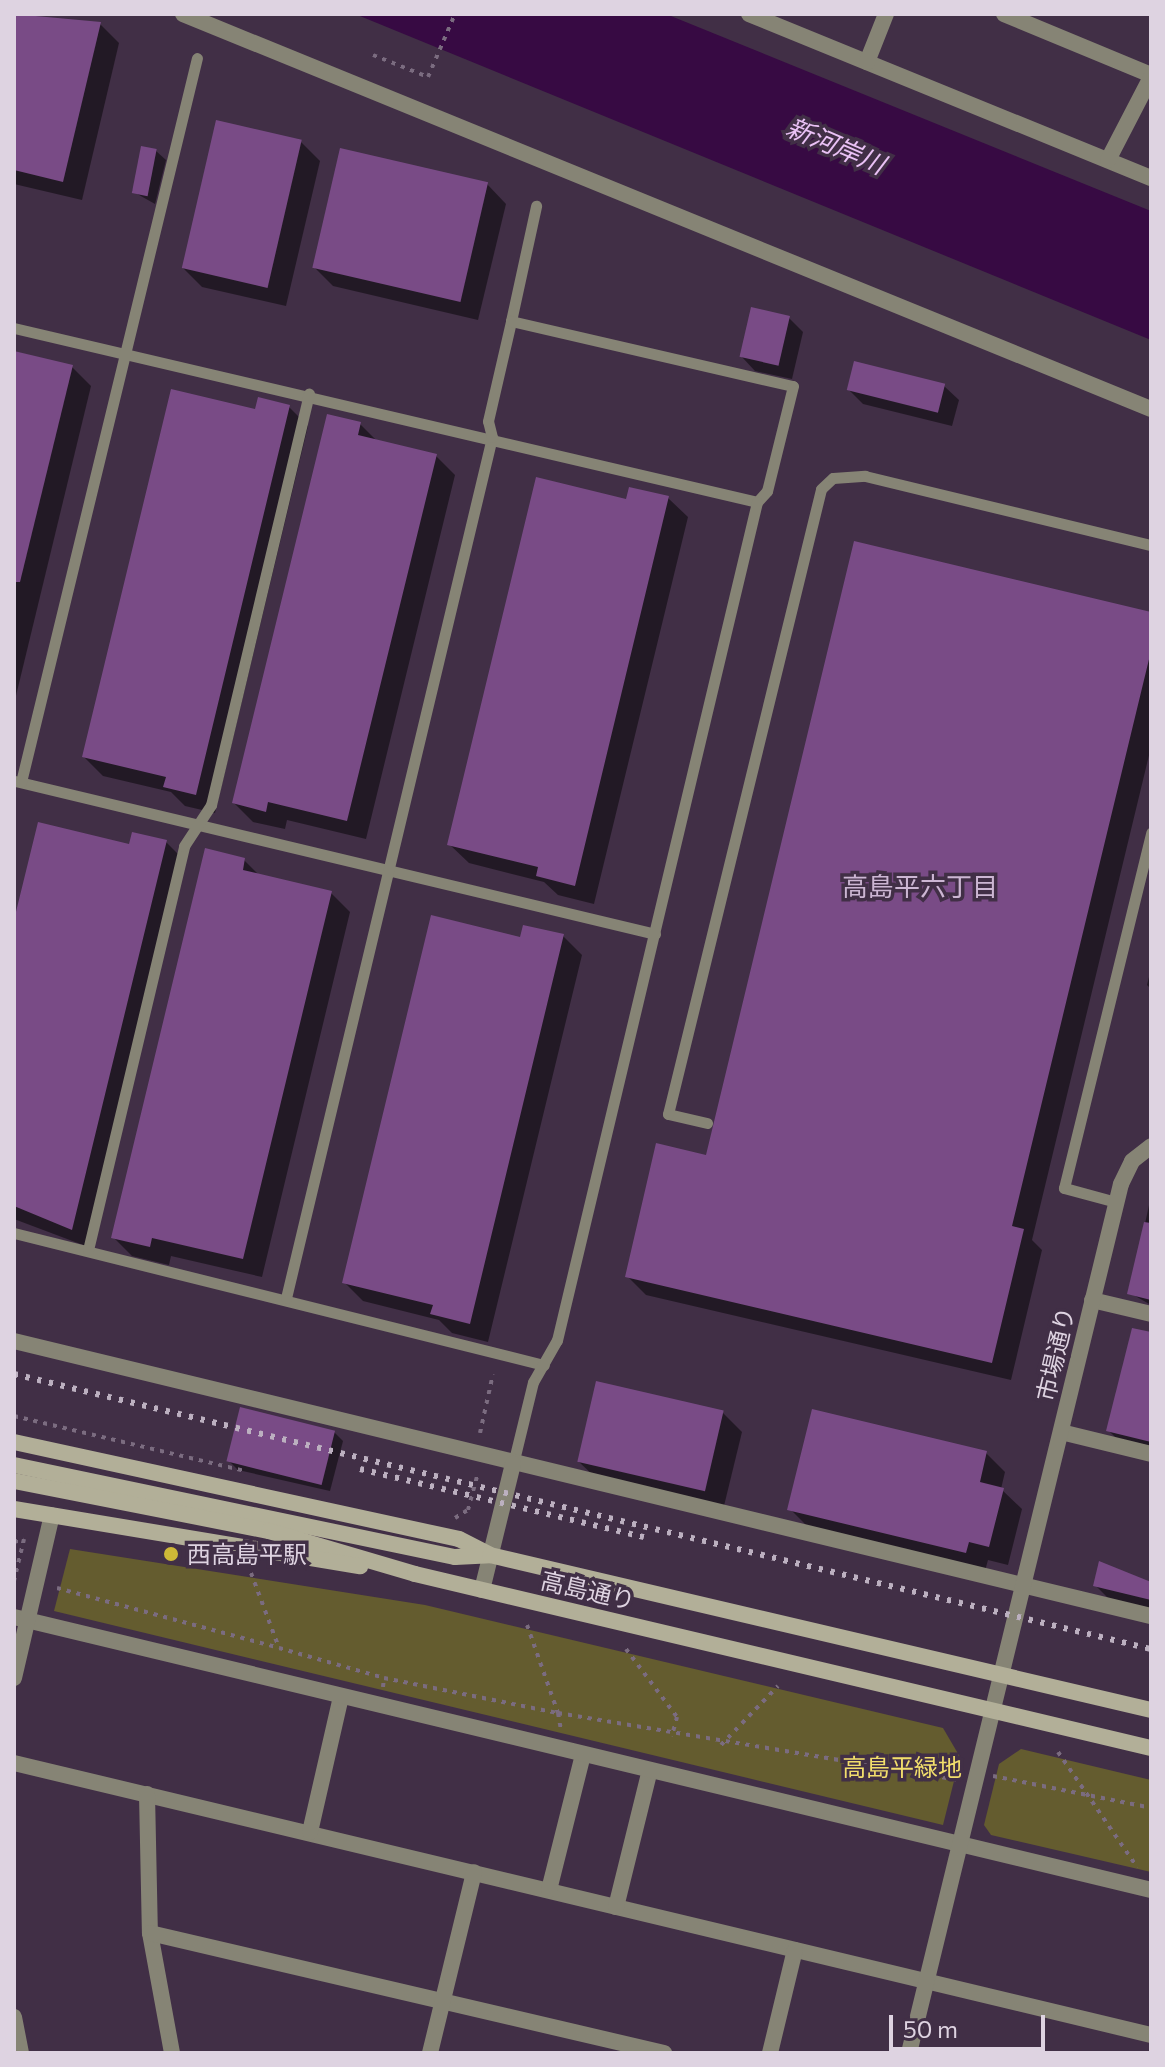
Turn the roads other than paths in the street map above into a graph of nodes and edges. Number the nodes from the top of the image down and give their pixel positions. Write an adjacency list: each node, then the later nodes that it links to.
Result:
1 (183, 14): 16 (street)
2 (749, 14): 7 (street)
3 (886, 14): 7 (street)
4 (1004, 14): 5 (street)
5 (1045, 22): 8 (street)
6 (197, 58): 14 (lane)
7 (867, 62): 9 (street)
8 (1151, 76): 9 (street)
9 (1108, 160): 10 (street)
10 (1151, 178)
11 (536, 206): 12 (lane)
12 (511, 321): 17 (lane); 18 (lane)
13 (14, 328): 14 (lane)
14 (127, 355): 15 (lane); 20 (lane)
15 (309, 394): 17 (lane); 21 (lane)
16 (1151, 409)
17 (492, 437): 18 (lane); 23 (lane)
18 (757, 502): 24 (lane)
19 (1151, 545): 25 (lane)
20 (18, 782): 21 (lane)
21 (198, 825): 23 (lane); 29 (lane)
22 (1151, 833): 27 (lane)
23 (387, 870): 24 (lane); 30 (lane)
24 (655, 934): 34 (lane)
25 (707, 1123)
26 (1151, 1146): 27 (street, 市場通り)
27 (1116, 1202): 31 (street, 市場通り)
28 (14, 1233): 29 (lane)
29 (88, 1250): 30 (lane)
30 (286, 1298): 34 (lane)
31 (1092, 1300): 32 (street); 35 (street, 市場通り)
32 (1151, 1314)
33 (14, 1341): 38 (street)
34 (544, 1365): 38 (lane)
35 (1061, 1432): 37 (street); 45 (street, 市場通り)
36 (14, 1442): 43 (main road)
37 (1151, 1454)
38 (513, 1464): 43 (street); 45 (street)
39 (14, 1465): 43 (main road, 高島通り)
40 (14, 1481): 44 (main road, 高島通り)
41 (14, 1509): 42 (main road)
42 (52, 1515): 44 (main road); 48 (street)
43 (490, 1555): 46 (street); 49 (main road, 高島通り)
44 (415, 1574): 46 (main road, 高島通り)
45 (1023, 1585): 47 (street); 49 (street, 市場通り)
46 (482, 1590): 52 (main road, 高島通り)
47 (1151, 1616)
48 (20, 1618): 50 (street); 51 (street)
49 (1002, 1674): 52 (street, 市場通り); 53 (main road, 高島通り)
50 (14, 1678)
51 (341, 1697): 55 (street); 59 (street)
52 (994, 1710): 54 (main road, 高島通り); 60 (street, 市場通り)
53 (1151, 1710)
54 (1151, 1748)
55 (583, 1755): 57 (street); 62 (street)
56 (14, 1763): 58 (street)
57 (650, 1770): 60 (street); 64 (street)
58 (147, 1794): 59 (street); 65 (street)
59 (310, 1832): 61 (street)
60 (959, 1844): 63 (street); 67 (street, 市場通り)
61 (474, 1872): 62 (street); 68 (street)
62 (549, 1890): 64 (street)
63 (1150, 1890)
64 (616, 1907): 66 (street)
65 (150, 1933): 68 (street); 72 (street)
66 (795, 1950): 67 (street); 75 (street)
67 (926, 1980): 70 (street); 76 (street, 市場通り)
68 (442, 2000): 73 (street); 74 (street)
69 (14, 2017): 71 (street)
70 (1151, 2035)
71 (21, 2053)
72 (172, 2053)
73 (430, 2053)
74 (664, 2053)
75 (770, 2053)
76 (909, 2053)

